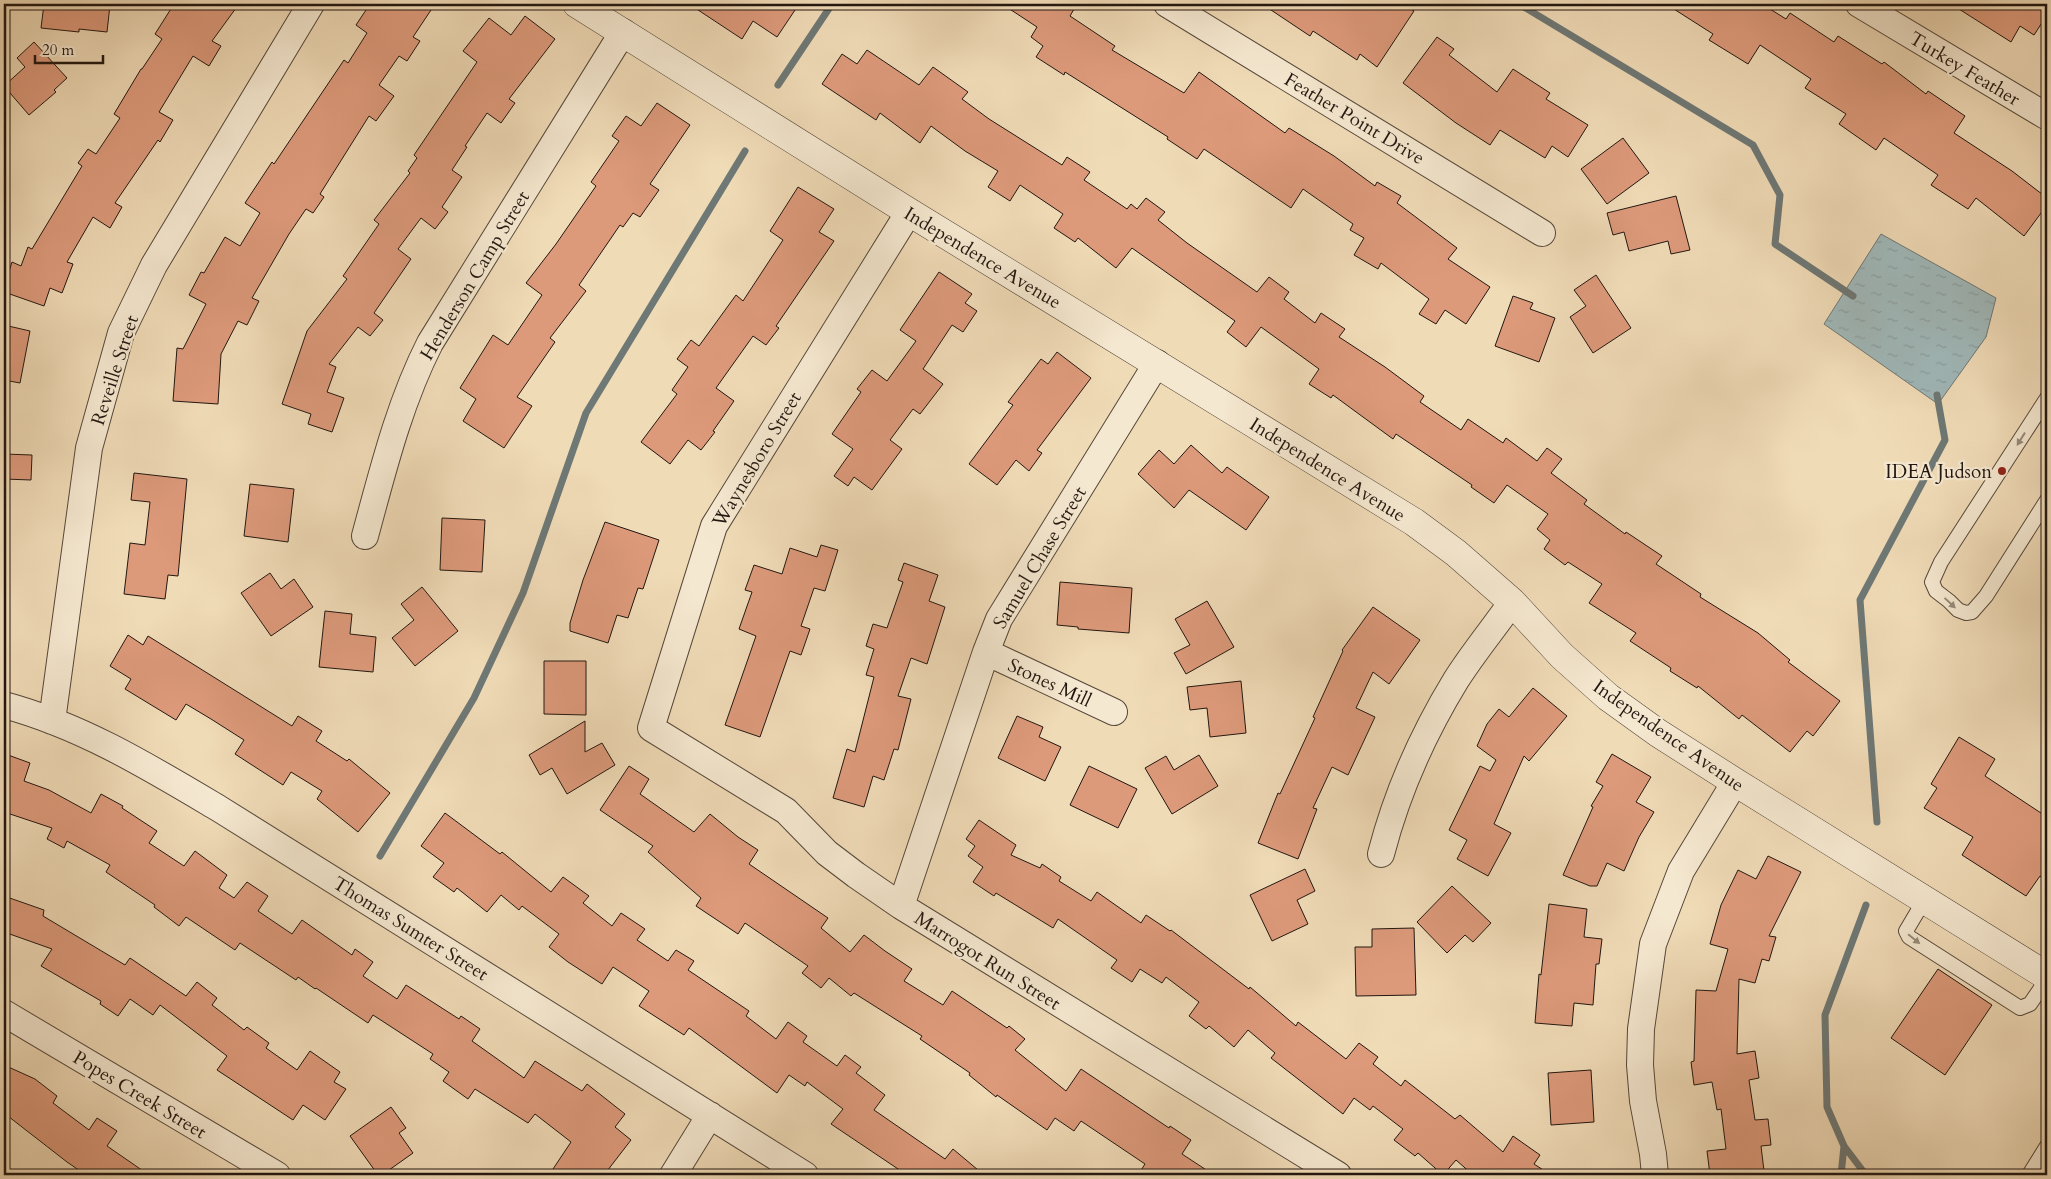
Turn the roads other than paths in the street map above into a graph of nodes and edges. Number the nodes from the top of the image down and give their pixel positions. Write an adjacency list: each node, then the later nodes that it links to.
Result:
1 (311, 4): 17 (street, Reveille Street)
2 (577, 4): 5 (street, Independence Avenue)
3 (1168, 4): 8 (street, Feather Point Drive)
4 (1859, 4): 6 (street, Turkey Feather)
5 (623, 32): 7 (street, Independence Avenue); 12 (street, Henderson Camp Street)
6 (2046, 115)
7 (909, 212): 9 (street, Independence Avenue); 18 (street, Waynesboro Street)
8 (1542, 233)
9 (1157, 363): 13 (street, Independence Avenue); 14 (street, Samuel Chase Street)
10 (2047, 398): 11 (lane, one-way to 11)
11 (2047, 500)
12 (365, 536)
13 (1512, 602): 19 (street, Independence Avenue); 20 (street)
14 (986, 652): 16 (street, Stones Mill); 22 (street, Samuel Chase Street)
15 (4, 705): 17 (street, Thomas Sumter Street)
16 (1114, 712)
17 (52, 721): 25 (street, Thomas Sumter Street)
18 (651, 728): 22 (street, Marrogot Run Street)
19 (1735, 782): 21 (street, Independence Avenue); 31 (street)
20 (1381, 854)
21 (1925, 900): 23 (street, Independence Avenue); 23 (lane, one-way to 23)
22 (901, 906): 30 (street, Marrogot Run Street)
23 (2047, 977)
24 (4, 1013): 27 (street, Popes Creek Street)
25 (710, 1115): 28 (street); 29 (street, Thomas Sumter Street)
26 (2047, 1146): 32 (lane)
27 (277, 1175)
28 (673, 1175)
29 (805, 1175)
30 (1338, 1175)
31 (1654, 1175)
32 (2029, 1175)

